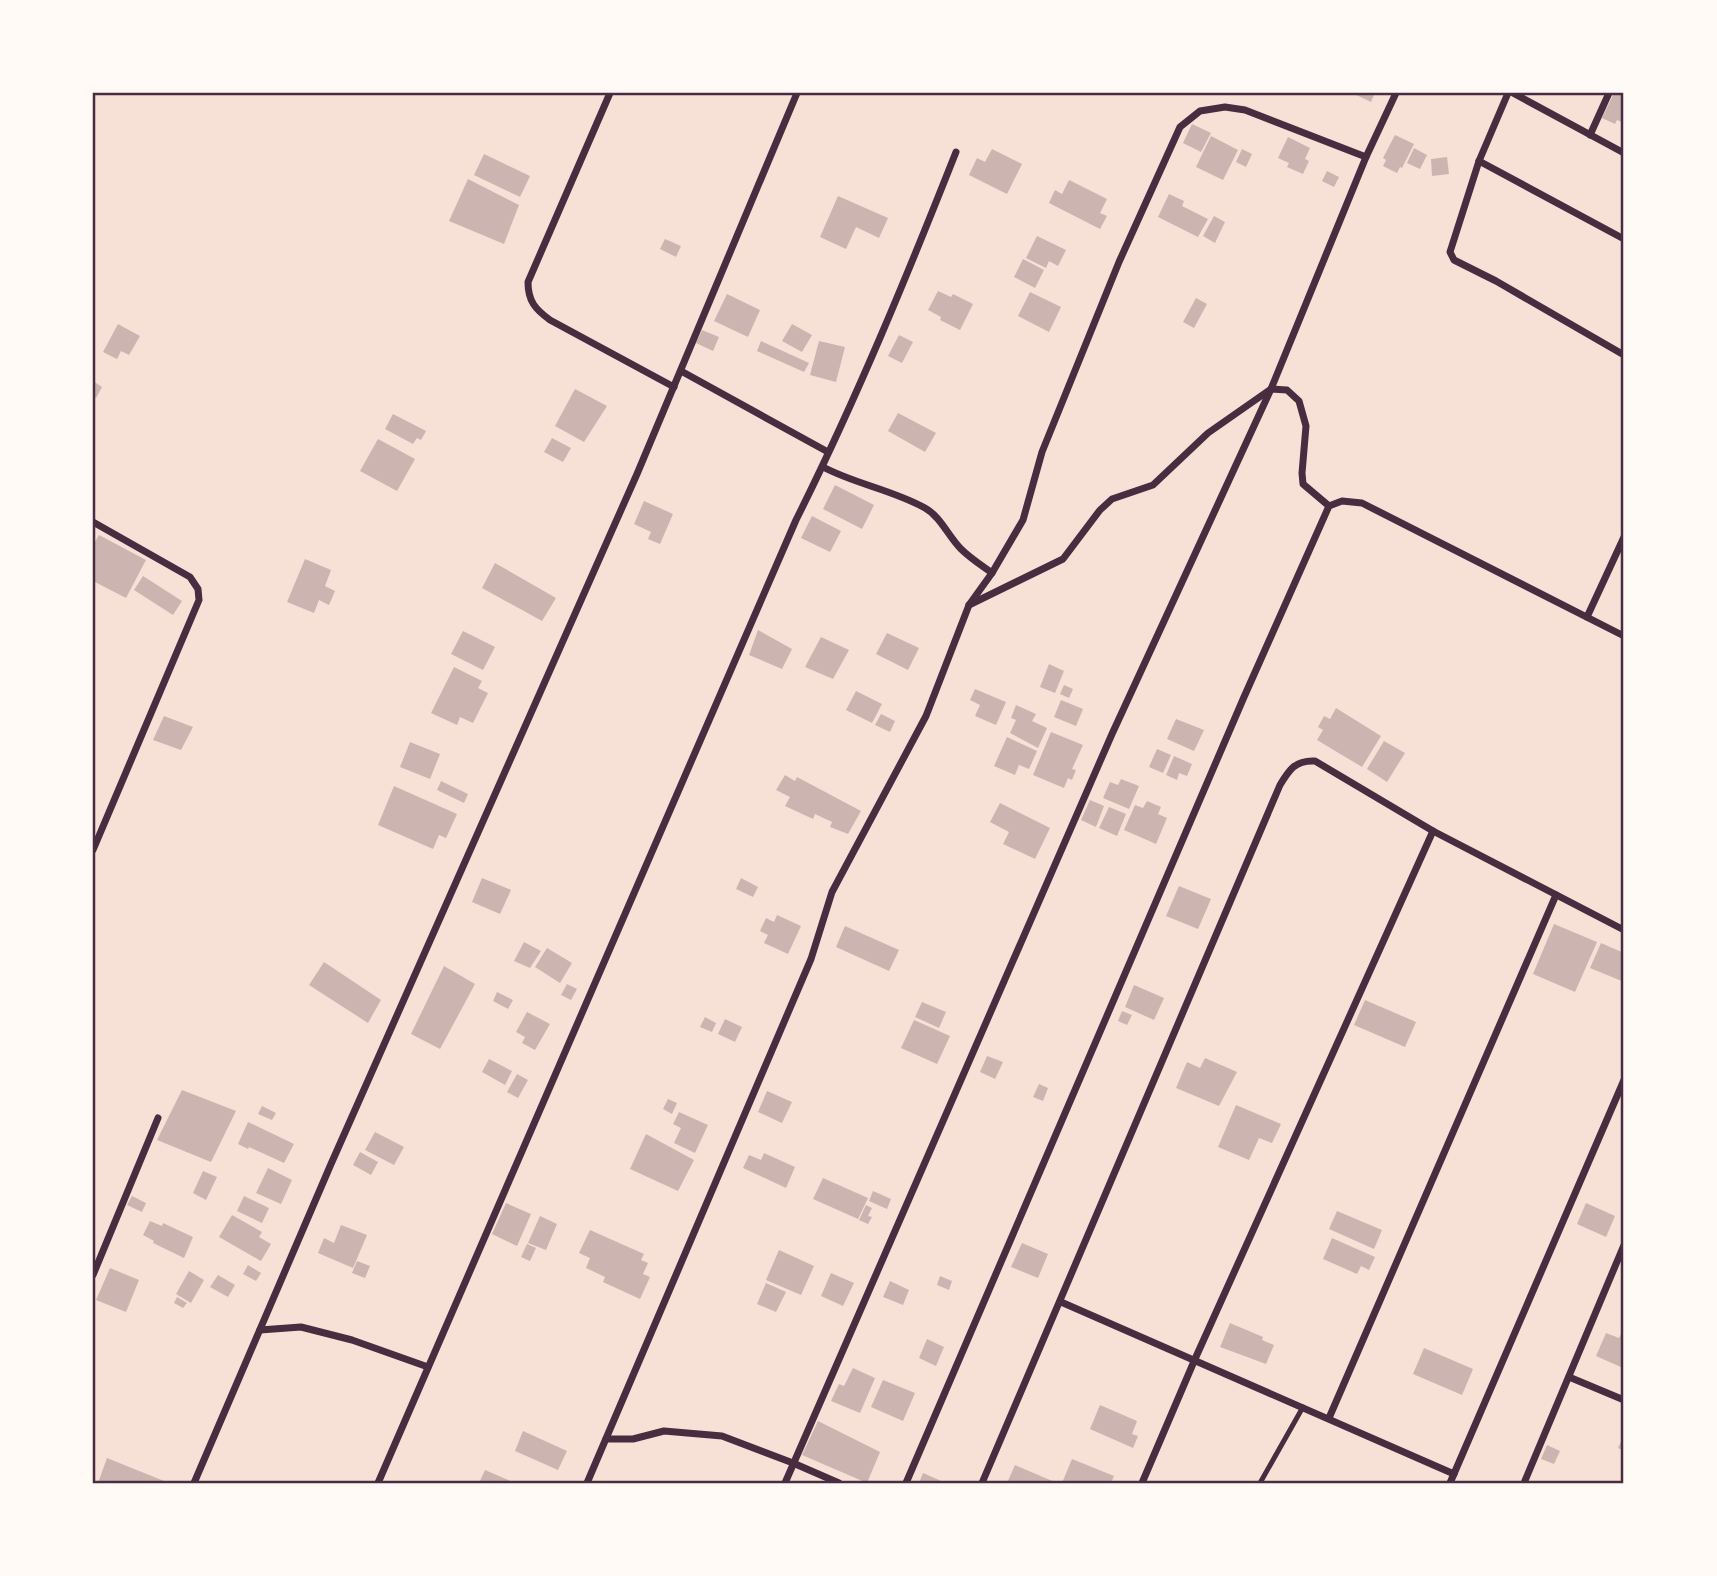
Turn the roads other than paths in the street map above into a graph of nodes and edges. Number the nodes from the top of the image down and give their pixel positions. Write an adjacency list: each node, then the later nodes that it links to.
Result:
1 (610, 93): 14 (street)
2 (797, 93): 13 (street)
3 (1396, 93): 9 (street)
4 (1510, 93): 6 (street); 10 (street)
5 (1609, 93): 6 (street)
6 (1590, 135): 8 (street)
7 (956, 152): 16 (street)
8 (1624, 153)
9 (1366, 157): 15 (street); 21 (street)
10 (1479, 161): 11 (street); 12 (street)
11 (1624, 239)
12 (1624, 355)
13 (681, 371): 14 (street); 16 (street)
14 (674, 387): 34 (street)
15 (1271, 389): 18 (street); 22 (street); 42 (street)
16 (828, 452): 17 (street)
17 (822, 467): 21 (street); 36 (street)
18 (1329, 506): 23 (street); 49 (street)
19 (93, 522): 26 (street)
20 (1624, 537): 23 (street)
21 (992, 573): 22 (street)
22 (969, 605): 41 (street)
23 (1587, 617): 24 (street)
24 (1624, 636)
25 (1433, 831): 27 (street); 33 (street); 35 (street)
26 (93, 850)
27 (1556, 895): 28 (street); 40 (street)
28 (1624, 930)
29 (1624, 1080): 43 (street)
30 (158, 1118): 32 (street)
31 (1624, 1245): 37 (street)
32 (93, 1275)
33 (1061, 1302): 35 (street); 50 (street)
34 (260, 1330): 36 (street); 44 (street)
35 (1195, 1359): 39 (street); 51 (street)
36 (428, 1367): 45 (street)
37 (1569, 1377): 38 (street); 54 (street)
38 (1624, 1400)
39 (1303, 1407): 40 (street); 52 (lane)
40 (1329, 1418): 43 (street)
41 (606, 1439): 42 (street); 46 (street)
42 (793, 1463): 47 (street); 48 (street)
43 (1454, 1474): 53 (street)
44 (194, 1483)
45 (378, 1483)
46 (587, 1483)
47 (785, 1483)
48 (838, 1483)
49 (906, 1483)
50 (982, 1483)
51 (1142, 1483)
52 (1260, 1483)
53 (1450, 1483)
54 (1524, 1483)

